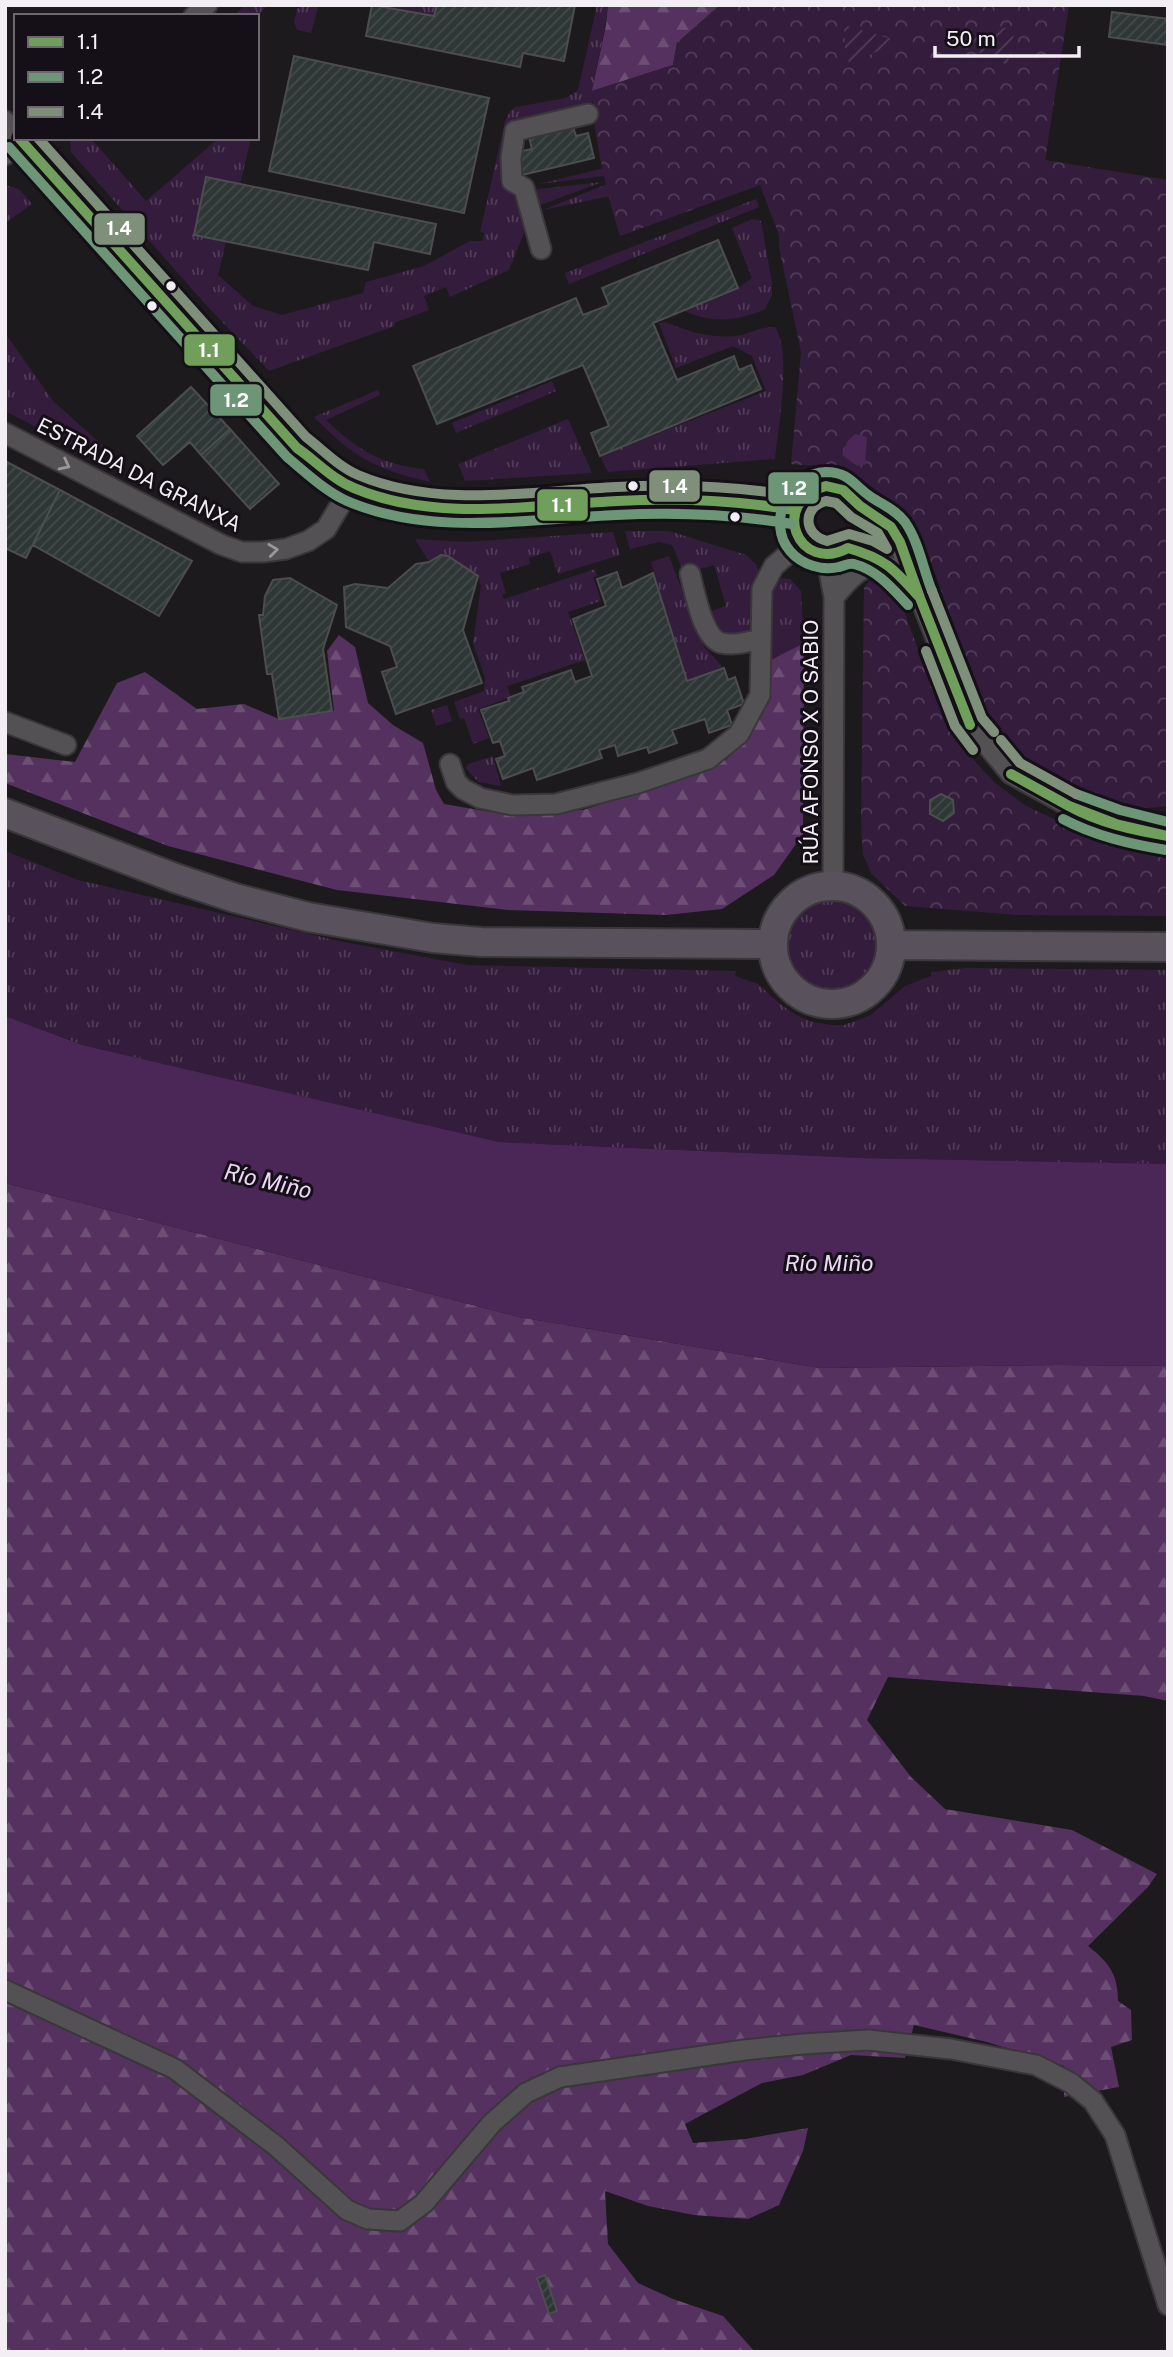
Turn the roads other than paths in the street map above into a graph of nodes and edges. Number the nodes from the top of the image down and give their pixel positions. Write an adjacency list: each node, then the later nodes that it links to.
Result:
1 (588, 114): 5 (street)
2 (22, 140): 4 (street)
3 (24, 140): 7 (street)
4 (5, 155)
5 (541, 249)
6 (5, 433): 7 (street, ESTRADA DA GRANXA, one-way to 7)
7 (351, 487): 9 (street)
8 (858, 505): 9 (street); 11 (street); 16 (street)
9 (794, 510): 10 (street)
10 (801, 543): 12 (street); 17 (street)
11 (848, 548): 12 (street); 13 (street)
12 (826, 555): 15 (street, RÚA AFONSO X O SABIO)
13 (893, 568): 15 (street, RÚA AFONSO X O SABIO); 16 (street)
14 (690, 574): 17 (street)
15 (834, 597): 23 (street, RÚA AFONSO X O SABIO)
16 (920, 598): 22 (street)
17 (760, 639): 20 (street)
18 (5, 722): 19 (street)
19 (66, 745)
20 (450, 764)
21 (5, 813): 24 (highway)
22 (1168, 836)
23 (833, 886): 24 (highway); 25 (highway)
24 (773, 944): 25 (highway)
25 (892, 945): 26 (highway)
26 (1168, 947)
27 (5, 1990): 28 (street)
28 (1168, 2305)

